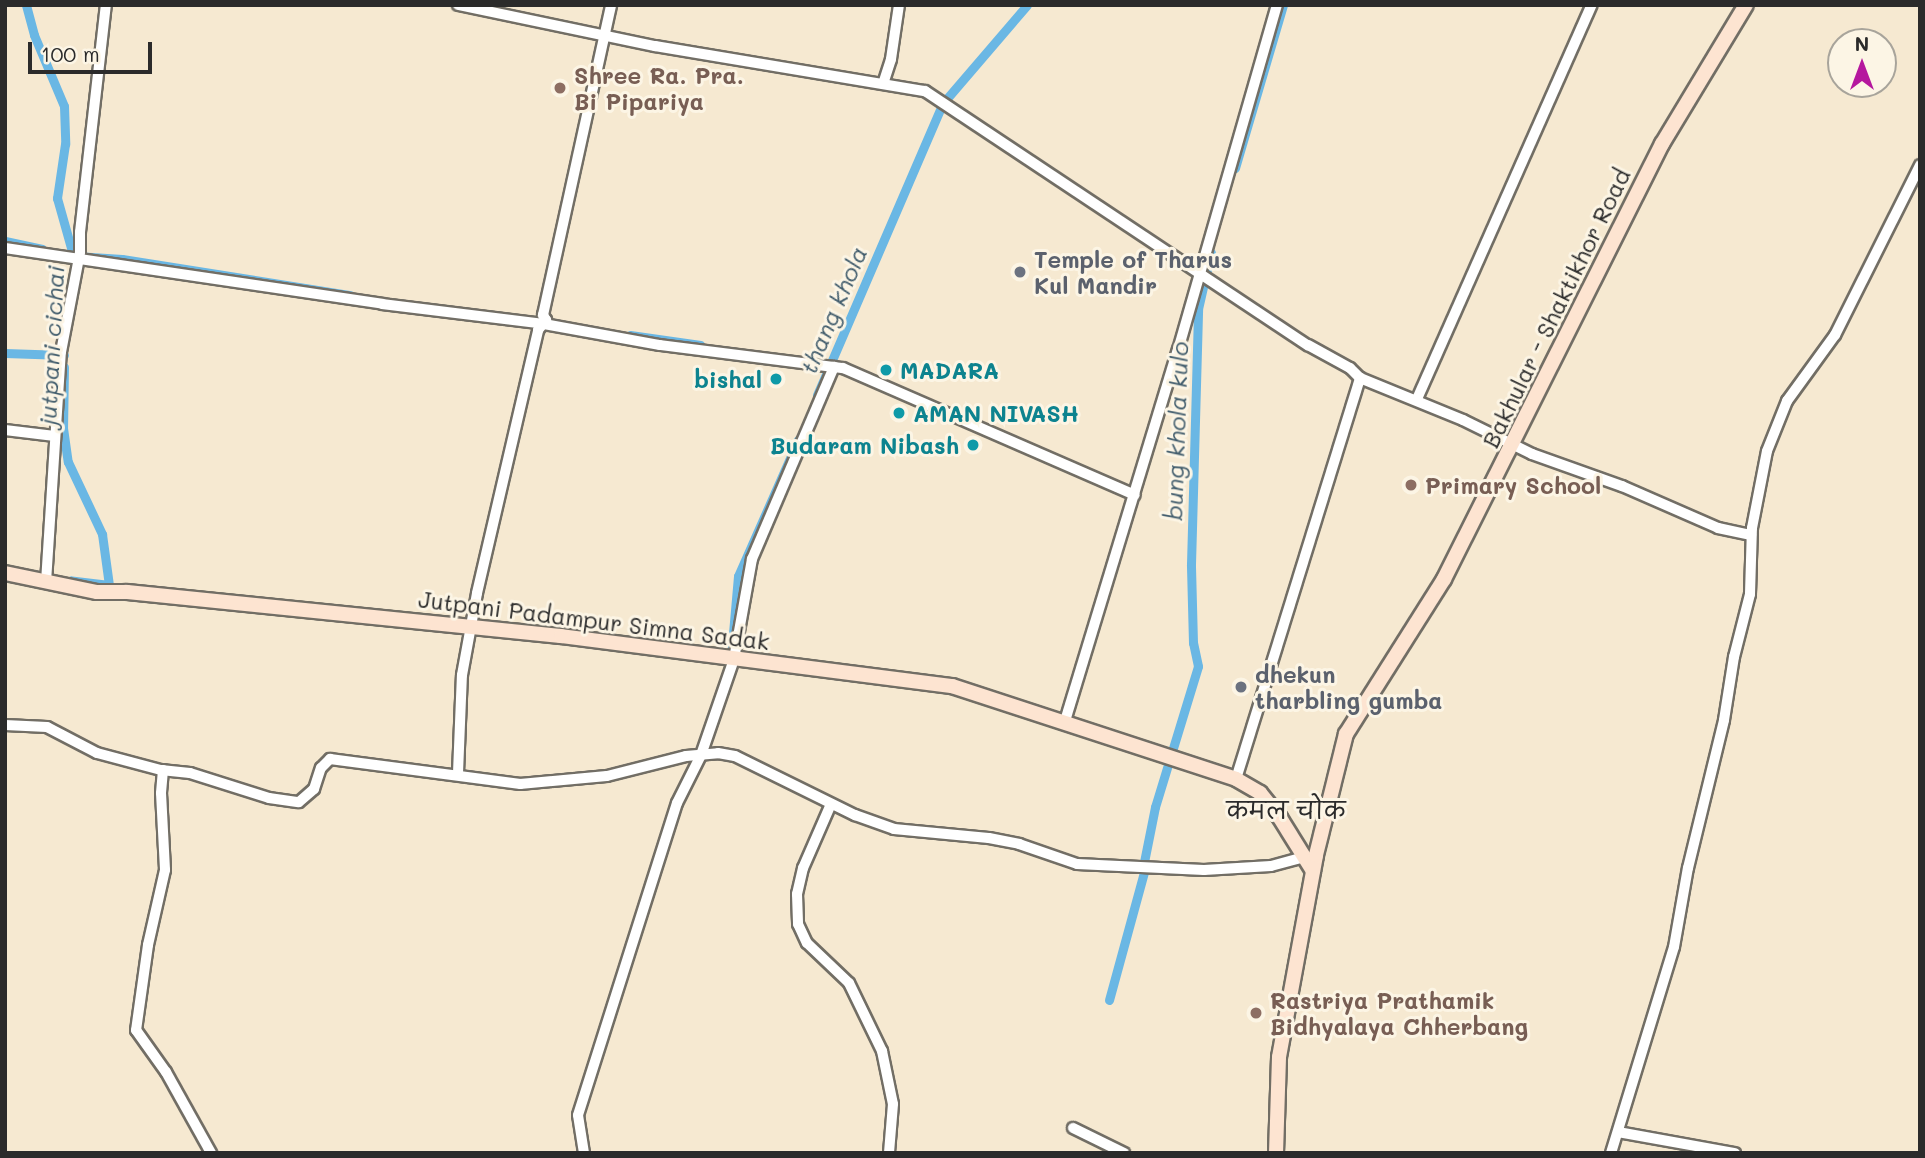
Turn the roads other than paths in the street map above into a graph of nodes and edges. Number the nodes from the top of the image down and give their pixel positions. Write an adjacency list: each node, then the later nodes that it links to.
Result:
1 (106, 5): 12 (street)
2 (458, 5): 8 (street)
3 (611, 5): 8 (street)
4 (899, 5): 9 (street)
5 (1277, 5): 13 (street)
6 (1592, 5): 17 (street)
7 (1746, 5): 20 (street, Bakhular - Shaktikhor Road)
8 (607, 35): 9 (street); 14 (street)
9 (883, 84): 13 (street)
10 (1920, 164): 22 (street)
11 (5, 248): 12 (street)
12 (80, 256): 14 (street); 19 (street)
13 (1203, 274): 16 (street); 21 (street)
14 (545, 322): 15 (street); 25 (street)
15 (829, 367): 21 (street); 26 (street)
16 (1360, 378): 17 (street); 32 (street)
17 (1417, 399): 20 (street)
18 (5, 430): 19 (street)
19 (55, 436): 24 (street)
20 (1513, 446): 22 (street); 35 (street, Bakhular - Shaktikhor Road)
21 (1135, 495): 27 (street)
22 (1751, 535): 37 (street)
23 (5, 573): 24 (street, Jutpani Padampur Simna Sadak)
24 (46, 582): 25 (street, Jutpani Padampur Simna Sadak)
25 (474, 623): 26 (street, Jutpani Padampur Simna Sadak); 31 (street)
26 (734, 659): 27 (street, Jutpani Padampur Simna Sadak); 29 (street)
27 (1065, 721): 32 (street, Jutpani Padampur Simna Sadak)
28 (5, 725): 30 (street)
29 (701, 755): 31 (street); 33 (street); 39 (street)
30 (163, 770): 31 (street); 38 (street)
31 (458, 773)
32 (1236, 779): 34 (street, Jutpani Padampur Simna Sadak)
33 (831, 804): 34 (street); 40 (street)
34 (1304, 857): 35 (street, Jutpani Padampur Simna Sadak)
35 (1313, 871): 42 (street, Bakhular - Shaktikhor Road)
36 (1073, 1128): 41 (street)
37 (1618, 1132): 43 (street); 44 (street)
38 (211, 1153)
39 (583, 1153)
40 (888, 1153)
41 (1124, 1153)
42 (1276, 1153)
43 (1611, 1153)
44 (1735, 1153)

